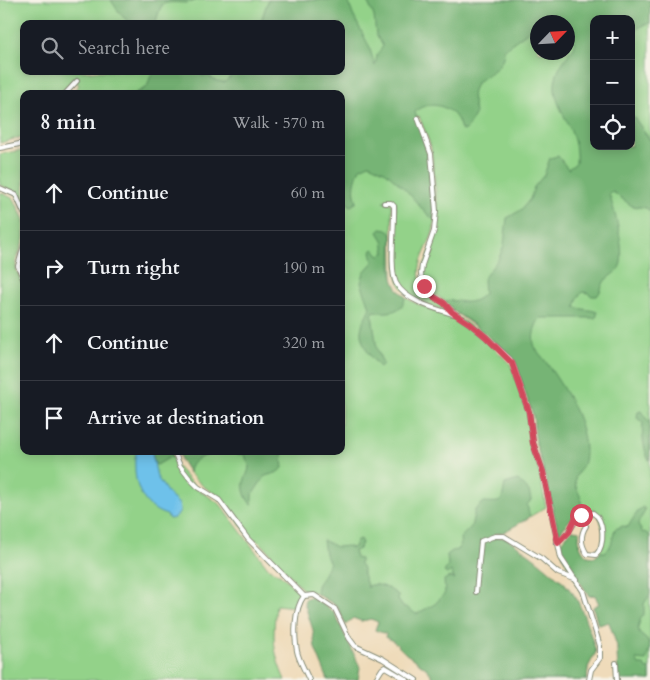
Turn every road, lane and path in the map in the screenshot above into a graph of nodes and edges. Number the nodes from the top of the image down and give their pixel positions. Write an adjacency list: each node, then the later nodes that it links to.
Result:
1 (77, 81): 2 (street)
2 (69, 90)
3 (418, 118): 11 (street)
4 (20, 144): 5 (street)
5 (0, 148)
6 (0, 188): 8 (street)
7 (384, 203): 11 (street)
8 (20, 204)
9 (20, 259): 10 (street)
10 (20, 271)
11 (455, 314): 14 (street)
12 (176, 455): 17 (street)
13 (586, 526): 14 (street)
14 (558, 543): 15 (street)
15 (577, 580): 16 (street); 23 (street)
16 (476, 592)
17 (304, 596): 19 (street); 22 (street)
18 (616, 663): 24 (street)
19 (309, 680)
20 (375, 680): 21 (street)
21 (407, 680)
22 (416, 680)
23 (589, 680)
24 (617, 680)

